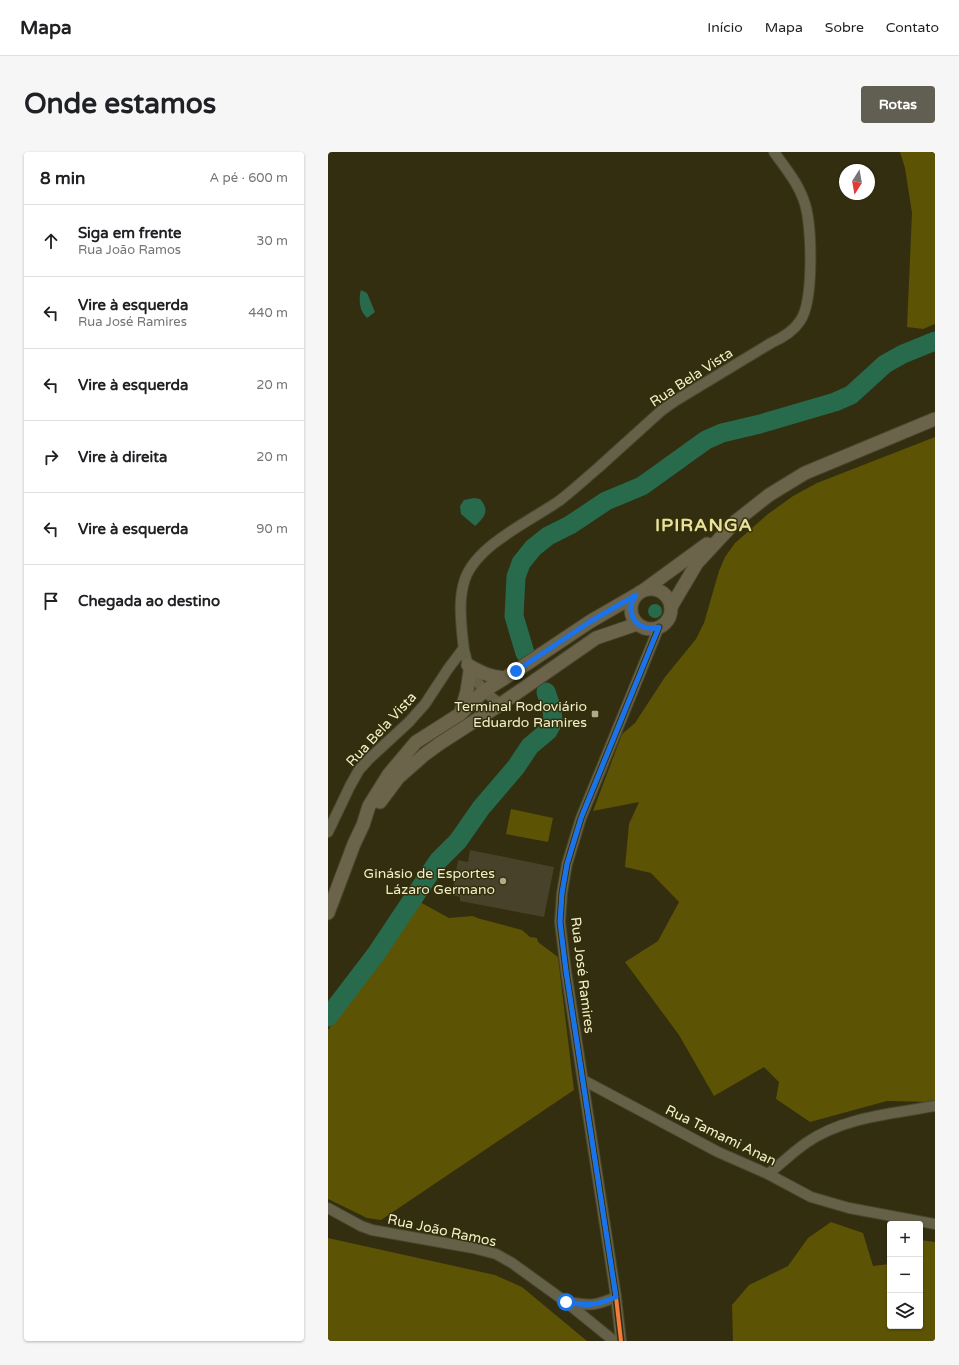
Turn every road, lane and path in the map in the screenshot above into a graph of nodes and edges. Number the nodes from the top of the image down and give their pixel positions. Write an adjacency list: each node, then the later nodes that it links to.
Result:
1 (774, 152): 8 (street, Rua Bela Vista)
2 (935, 419): 3 (main road)
3 (731, 527): 4 (main road); 5 (main road)
4 (640, 592): 5 (main road); 6 (main road); 10 (main road)
5 (671, 607): 7 (main road)
6 (637, 624): 7 (main road); 12 (main road)
7 (659, 627): 17 (street, Rua José Ramires)
8 (463, 649): 9 (street, Rua Bela Vista); 15 (street, Rua Bela Vista)
9 (469, 668): 10 (main road); 11 (street, Rua Bela Vista); 13 (main road)
10 (504, 678): 11 (main road)
11 (484, 691): 12 (street, Rua Bela Vista); 13 (main road)
12 (501, 704): 14 (main road)
13 (460, 714): 14 (main road)
14 (363, 825): 16 (main road)
15 (328, 832)
16 (328, 913)
17 (582, 1080): 19 (street, Rua Tamami Anan); 22 (street, Rua José Ramires)
18 (935, 1106): 19 (street)
19 (768, 1174): 21 (street, Rua Tamami Anan)
20 (328, 1208): 23 (street, Rua João Ramos)
21 (935, 1224)
22 (616, 1297): 23 (street, Rua João Ramos); 25 (street, Rua José Ramires)
23 (566, 1302): 24 (street, Rua João Ramos)
24 (614, 1341)
25 (621, 1341)

